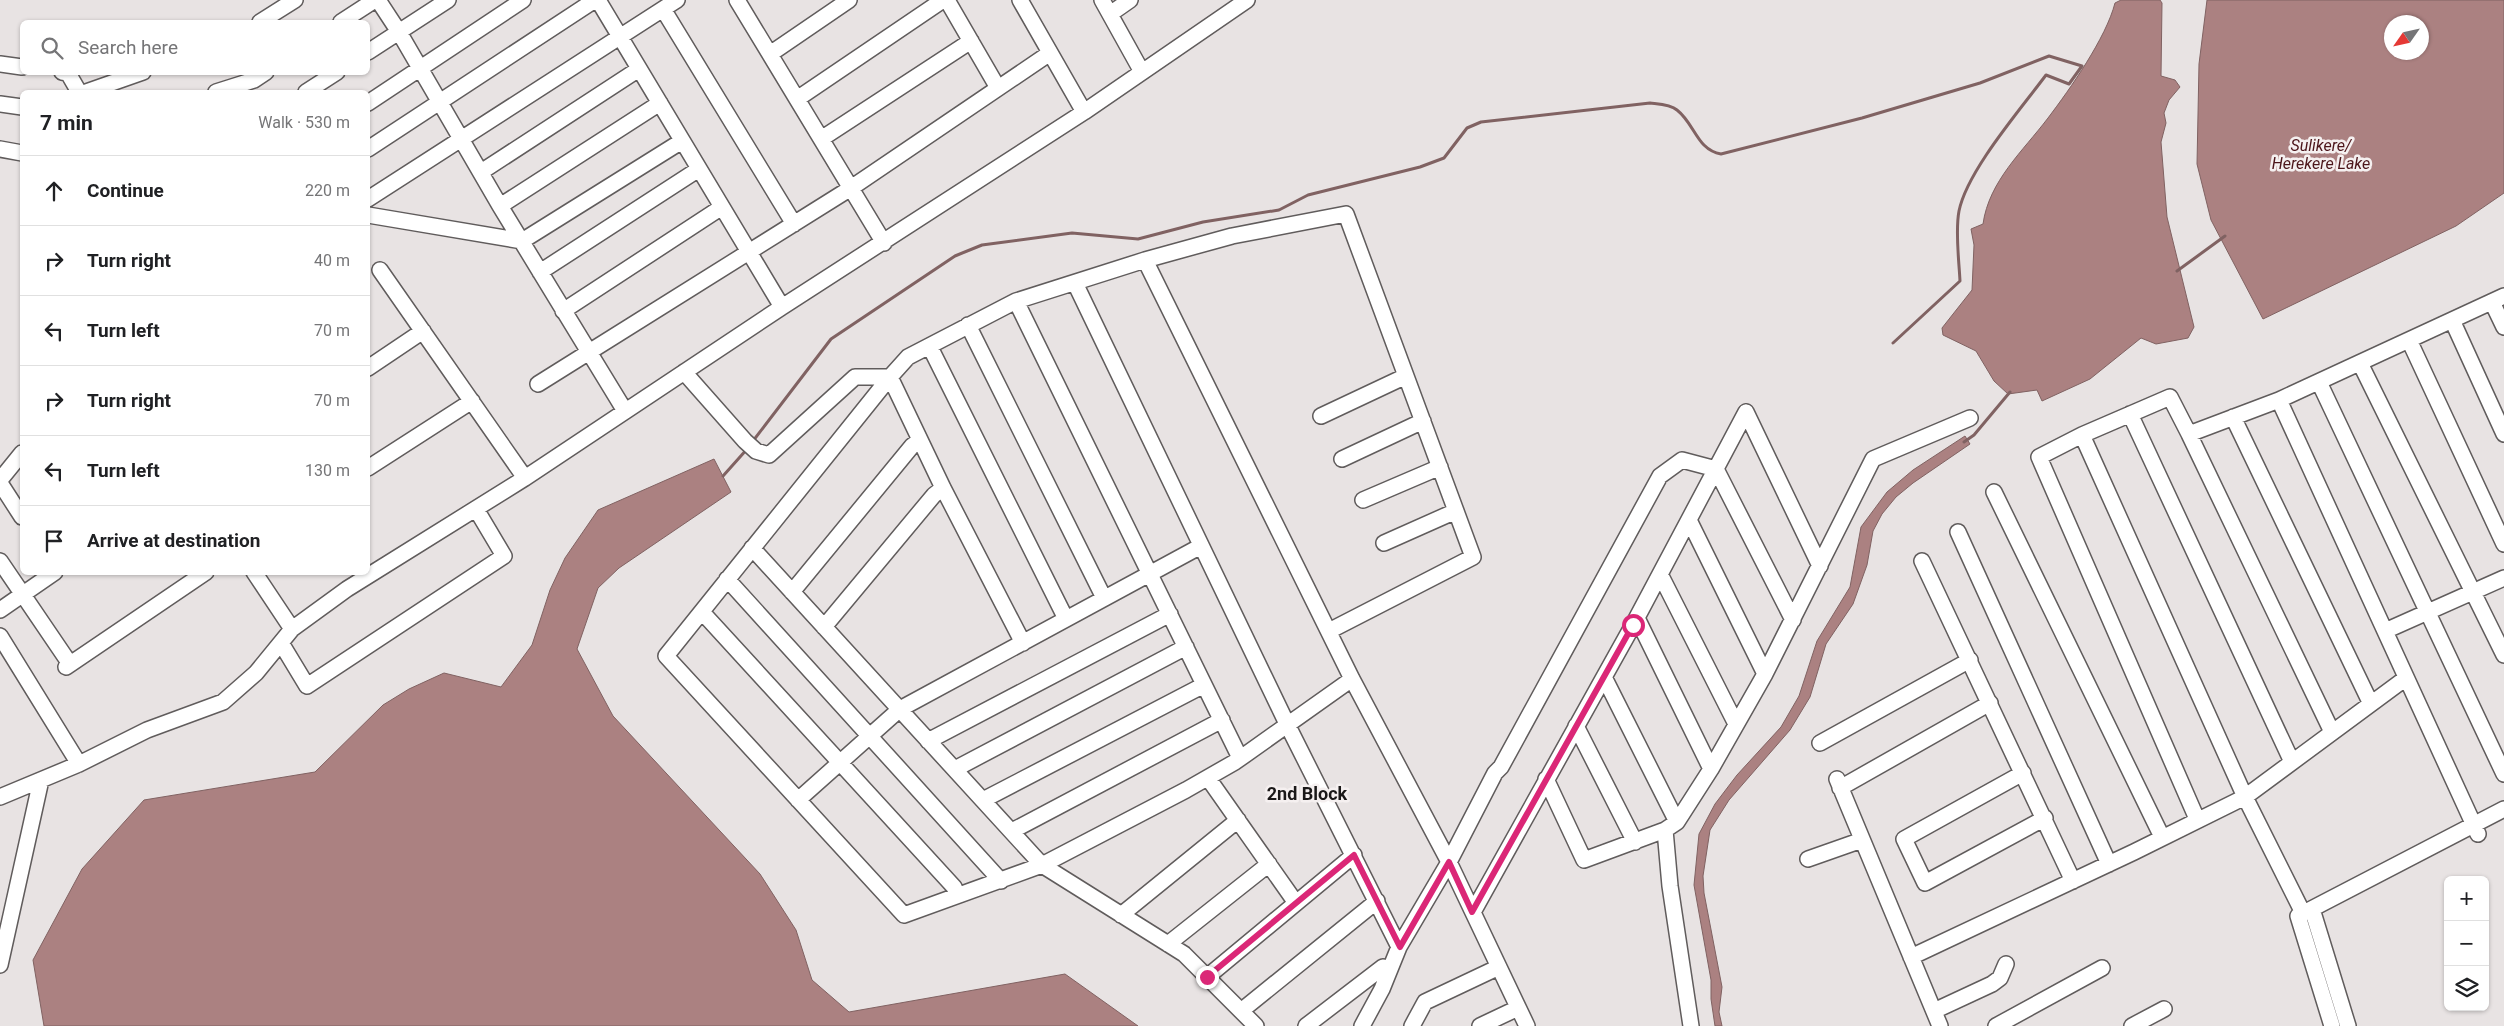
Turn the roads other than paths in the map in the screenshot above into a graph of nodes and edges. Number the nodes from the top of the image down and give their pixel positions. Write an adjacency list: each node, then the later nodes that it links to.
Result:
1 (295, 0): 16 (street)
2 (377, 0): 17 (street); 18 (street)
3 (448, 0): 18 (street)
4 (523, 0): 26 (street)
5 (597, 0): 19 (street); 40 (street)
6 (677, 0): 14 (street)
7 (737, 0): 23 (street)
8 (849, 0): 23 (street)
9 (945, 0): 20 (street); 38 (street)
10 (1020, 0): 22 (street)
11 (1102, 0): 15 (street)
12 (1130, 0): 15 (street)
13 (1247, 0): 28 (street)
14 (663, 9): 19 (street); 58 (street)
15 (1110, 14): 28 (street)
16 (263, 20)
17 (344, 20)
18 (399, 32): 21 (street); 26 (street)
19 (620, 36): 27 (street); 46 (street)
20 (971, 42): 33 (street); 45 (street)
21 (370, 51)
22 (1050, 53): 33 (street); 44 (street)
23 (770, 54): 38 (street)
24 (0, 64): 25 (street)
25 (20, 67)
26 (419, 69): 39 (street); 40 (street)
27 (639, 69): 41 (street); 52 (street)
28 (1142, 72): 44 (street)
29 (69, 75): 34 (street)
30 (134, 75): 35 (street)
31 (332, 75): 37 (street)
32 (258, 79): 36 (street)
33 (998, 88): 53 (street)
34 (78, 90)
35 (92, 90)
36 (222, 90)
37 (309, 90)
38 (797, 99): 45 (street)
39 (370, 102)
40 (439, 102): 46 (street); 48 (street)
41 (660, 103): 47 (street); 55 (street)
42 (0, 104): 43 (street)
43 (20, 107)
44 (1084, 112): 60 (street)
45 (821, 139): 53 (street)
46 (462, 140): 52 (street); 54 (street)
47 (682, 141): 51 (street); 59 (street)
48 (370, 148)
49 (0, 150): 50 (street)
50 (20, 153)
51 (699, 169): 56 (street); 64 (street)
52 (481, 172): 55 (street)
53 (851, 188): 58 (street); 60 (street)
54 (370, 198)
55 (500, 206): 59 (street)
56 (722, 207): 61 (street); 69 (street)
57 (370, 215): 59 (street)
58 (794, 224): 61 (street)
59 (522, 241): 64 (street)
60 (884, 243): 68 (street)
61 (749, 252): 68 (street); 76 (street)
62 (1145, 260): 65 (street); 80 (street); 140 (street)
63 (380, 270): 73 (street)
64 (540, 272): 69 (street)
65 (1075, 283): 67 (street); 113 (street)
66 (2498, 299): 70 (street); 72 (street)
67 (1016, 301): 71 (street); 118 (street)
68 (782, 306): 79 (street)
69 (563, 311): 76 (street)
70 (2452, 320): 74 (street); 94 (street)
71 (968, 325): 75 (street); 130 (street)
72 (2504, 327)
73 (423, 331): 77 (street); 85 (street)
74 (2408, 340): 78 (street); 112 (street)
75 (930, 347): 81 (street); 136 (street)
76 (588, 353): 83 (street); 86 (street)
77 (370, 363)
78 (2360, 363): 82 (street); 128 (street)
79 (684, 372): 81 (street); 86 (street)
80 (1406, 376): 88 (street); 91 (street)
81 (890, 377): 95 (street); 114 (street)
82 (2319, 382): 84 (street); 133 (street)
83 (538, 384)
84 (2279, 400): 89 (street); 141 (street)
85 (472, 401): 98 (street); 101 (street)
86 (625, 411): 101 (street)
87 (2130, 414): 92 (street); 93 (street); 166 (street)
88 (1321, 416)
89 (2233, 417): 93 (street); 154 (street)
90 (1970, 418): 117 (street)
91 (1423, 421): 97 (street); 99 (street)
92 (2082, 434): 175 (street); 181 (street)
93 (2189, 434): 160 (street)
94 (2504, 434)
95 (920, 440): 103 (street); 127 (street)
96 (20, 456): 102 (street)
97 (1342, 459)
98 (370, 467)
99 (1440, 467): 105 (street); 107 (street)
100 (1716, 469): 109 (street); 117 (street); 137 (street); 192 (street)
101 (525, 478): 106 (street)
102 (0, 481): 108 (street)
103 (944, 488): 138 (street); 144 (street)
104 (1994, 492): 187 (street)
105 (1362, 500)
106 (476, 509): 124 (street); 143 (street)
107 (1456, 511): 111 (street); 140 (street)
108 (20, 515)
109 (1688, 520): 119 (street); 148 (street)
110 (1958, 532): 194 (street)
111 (1384, 543)
112 (2504, 544)
113 (1201, 546): 118 (street); 158 (street)
114 (752, 548): 126 (street); 127 (street)
115 (0, 560): 129 (street)
116 (1922, 561): 147 (street)
117 (1820, 566): 137 (street)
118 (1150, 574): 130 (street); 134 (street)
119 (1660, 574): 135 (street); 157 (street)
120 (52, 575): 129 (street)
121 (202, 575): 129 (street)
122 (256, 575): 139 (street)
123 (370, 575): 139 (street)
124 (370, 575)
125 (2504, 578): 128 (street)
126 (726, 579): 132 (street); 161 (street)
127 (792, 592): 138 (street)
128 (2473, 592): 133 (street); 146 (street)
129 (23, 594): 131 (street)
130 (1104, 598): 136 (street)
131 (0, 610)
132 (702, 612): 165 (street); 177 (street)
133 (2428, 612): 141 (street); 171 (street)
134 (1170, 614): 145 (street); 162 (street)
135 (1637, 618): 149 (street); 169 (street)
136 (1066, 619): 144 (street)
137 (1793, 620): 148 (street)
138 (824, 627): 155 (street)
139 (292, 629): 143 (street)
140 (1329, 631): 151 (street)
141 (2385, 631): 150 (street)
142 (0, 636): 167 (street)
143 (281, 643): 167 (street)
144 (1023, 643): 155 (street)
145 (1186, 647): 152 (street); 168 (street)
146 (2504, 654)
147 (1970, 660): 153 (street); 163 (street)
148 (1765, 674): 157 (street)
149 (1604, 677): 159 (street); 184 (street)
150 (2406, 678): 154 (street); 185 (street)
151 (1352, 679): 158 (street); 192 (street)
152 (1204, 685): 156 (street); 178 (street)
153 (1990, 703): 170 (street); 188 (street)
154 (2371, 704): 160 (street)
155 (900, 709): 161 (street); 162 (street)
156 (1222, 720): 164 (street); 186 (street)
157 (1736, 724): 169 (street)
158 (1288, 726): 164 (street); 190 (street)
159 (1576, 726): 173 (street); 189 (street)
160 (2332, 732): 166 (street)
161 (869, 736): 165 (street); 196 (street)
162 (928, 741): 168 (street)
163 (1820, 743)
164 (1240, 758): 172 (street)
165 (841, 762): 177 (street); 198 (street)
166 (2292, 762): 175 (street)
167 (79, 764): 174 (street)
168 (955, 769): 178 (street)
169 (1711, 769): 184 (street)
170 (2023, 773): 180 (street); 180 (street)
171 (2504, 774)
172 (1208, 778): 182 (street); 195 (street)
173 (1546, 779): 189 (street); 201 (street)
174 (41, 780): 176 (street); 208 (street)
175 (2245, 797): 181 (street); 203 (street)
176 (0, 798)
177 (798, 800): 198 (street)
178 (983, 800): 186 (street)
179 (2504, 808): 185 (street)
180 (2045, 818): 197 (street)
181 (2198, 819): 187 (street)
182 (1238, 820): 193 (street); 202 (street)
183 (2504, 820): 185 (street)
184 (1671, 826): 189 (street); 223 (street)
185 (2475, 829): 203 (street)
186 (1012, 831): 195 (street)
187 (2162, 837): 194 (street)
188 (1862, 840): 191 (street); 206 (street)
189 (1635, 842)
190 (1354, 855): 199 (street); 200 (street)
191 (1808, 859)
192 (1449, 862): 201 (street); 205 (street)
193 (1269, 864): 200 (street); 204 (street)
194 (2109, 864): 197 (street)
195 (1042, 865): 196 (street); 202 (street)
196 (1001, 881): 198 (street)
197 (2073, 881): 206 (street)
198 (958, 894)
199 (1376, 901): 205 (street); 215 (street)
200 (1296, 903): 212 (street)
201 (1472, 912): 209 (street)
202 (1121, 914): 204 (street)
203 (2308, 917): 227 (street); 228 (street)
204 (1168, 944): 212 (street)
205 (1400, 947): 211 (street)
206 (1911, 957): 216 (street)
207 (2006, 964): 216 (street)
208 (0, 965)
209 (1499, 967): 213 (street); 220 (street)
210 (2102, 968): 225 (street)
211 (1390, 969): 218 (street); 219 (street)
212 (1207, 977): 215 (street)
213 (1518, 1008): 221 (street); 222 (street)
214 (2164, 1009): 226 (street)
215 (1241, 1011): 217 (street)
216 (1934, 1011): 224 (street)
217 (1256, 1026)
218 (1306, 1026)
219 (1362, 1026)
220 (1412, 1026)
221 (1480, 1026)
222 (1527, 1026)
223 (1691, 1026)
224 (1940, 1026)
225 (1996, 1026)
226 (2132, 1026)
227 (2332, 1026)
228 (2348, 1026)

